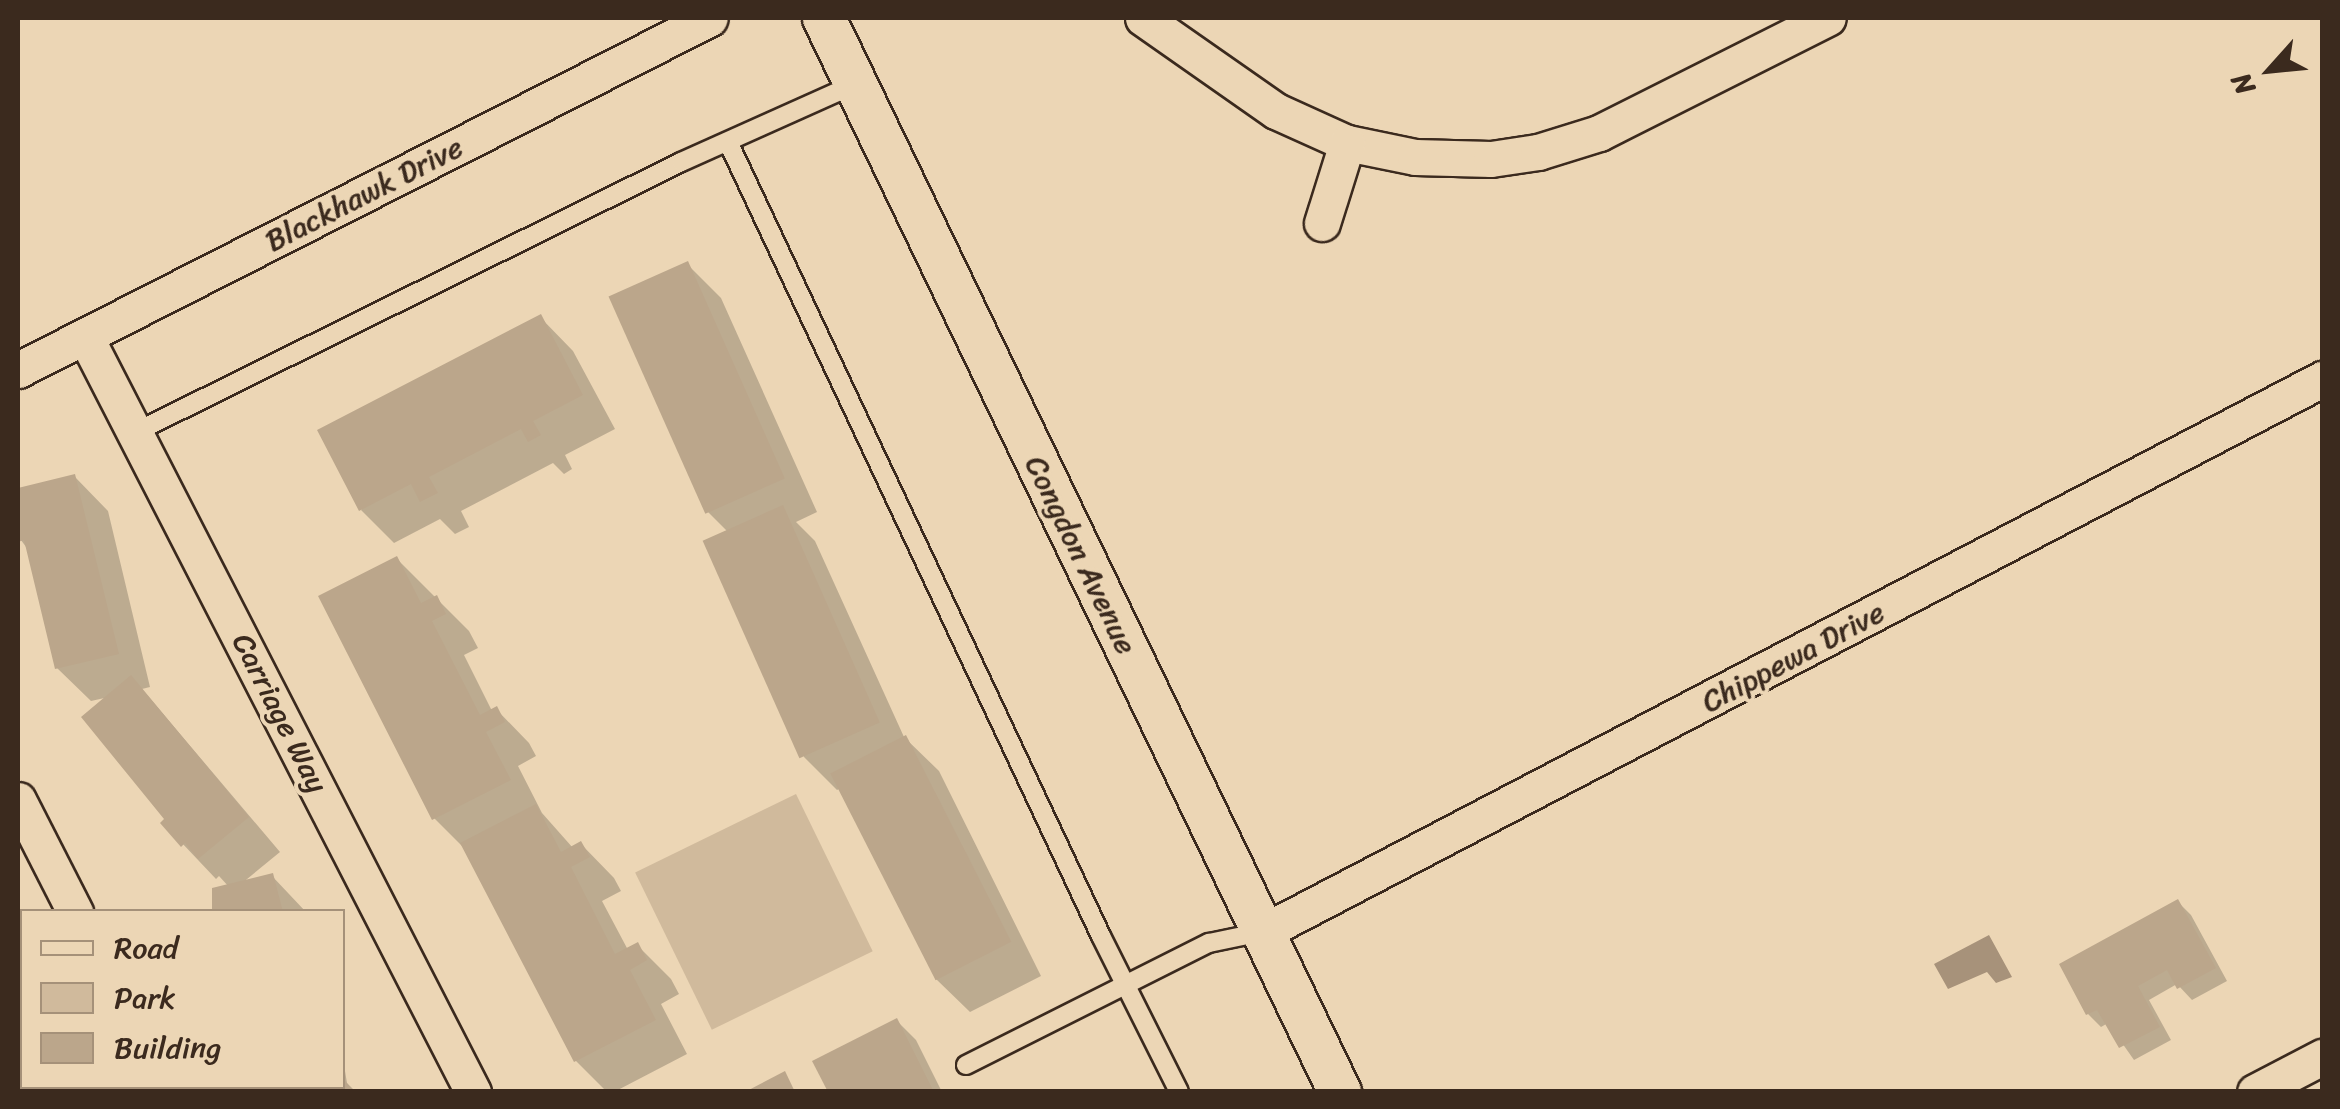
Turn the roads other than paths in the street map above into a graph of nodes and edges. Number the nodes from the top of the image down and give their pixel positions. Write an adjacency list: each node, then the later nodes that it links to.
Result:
1 (710, 18): 9 (street, Blackhawk Drive)
2 (824, 18): 5 (street, Congdon Avenue)
3 (1143, 18): 6 (street)
4 (1828, 18): 6 (street)
5 (855, 84): 7 (lane); 15 (street, Congdon Avenue)
6 (1347, 143): 8 (street)
7 (729, 144): 12 (lane); 16 (lane)
8 (1322, 223)
9 (85, 336): 10 (street, Blackhawk Drive); 12 (street, Carriage Way)
10 (18, 370)
11 (2322, 379): 15 (street, Chippewa Drive)
12 (136, 432): 19 (street, Carriage Way)
13 (18, 800): 14 (street)
14 (72, 909)
15 (1263, 932): 16 (lane); 21 (street, Congdon Avenue)
16 (1124, 984): 18 (lane); 20 (lane)
17 (2322, 1057): 22 (street)
18 (966, 1065)
19 (473, 1092)
20 (1179, 1092)
21 (1340, 1092)
22 (2255, 1092)

